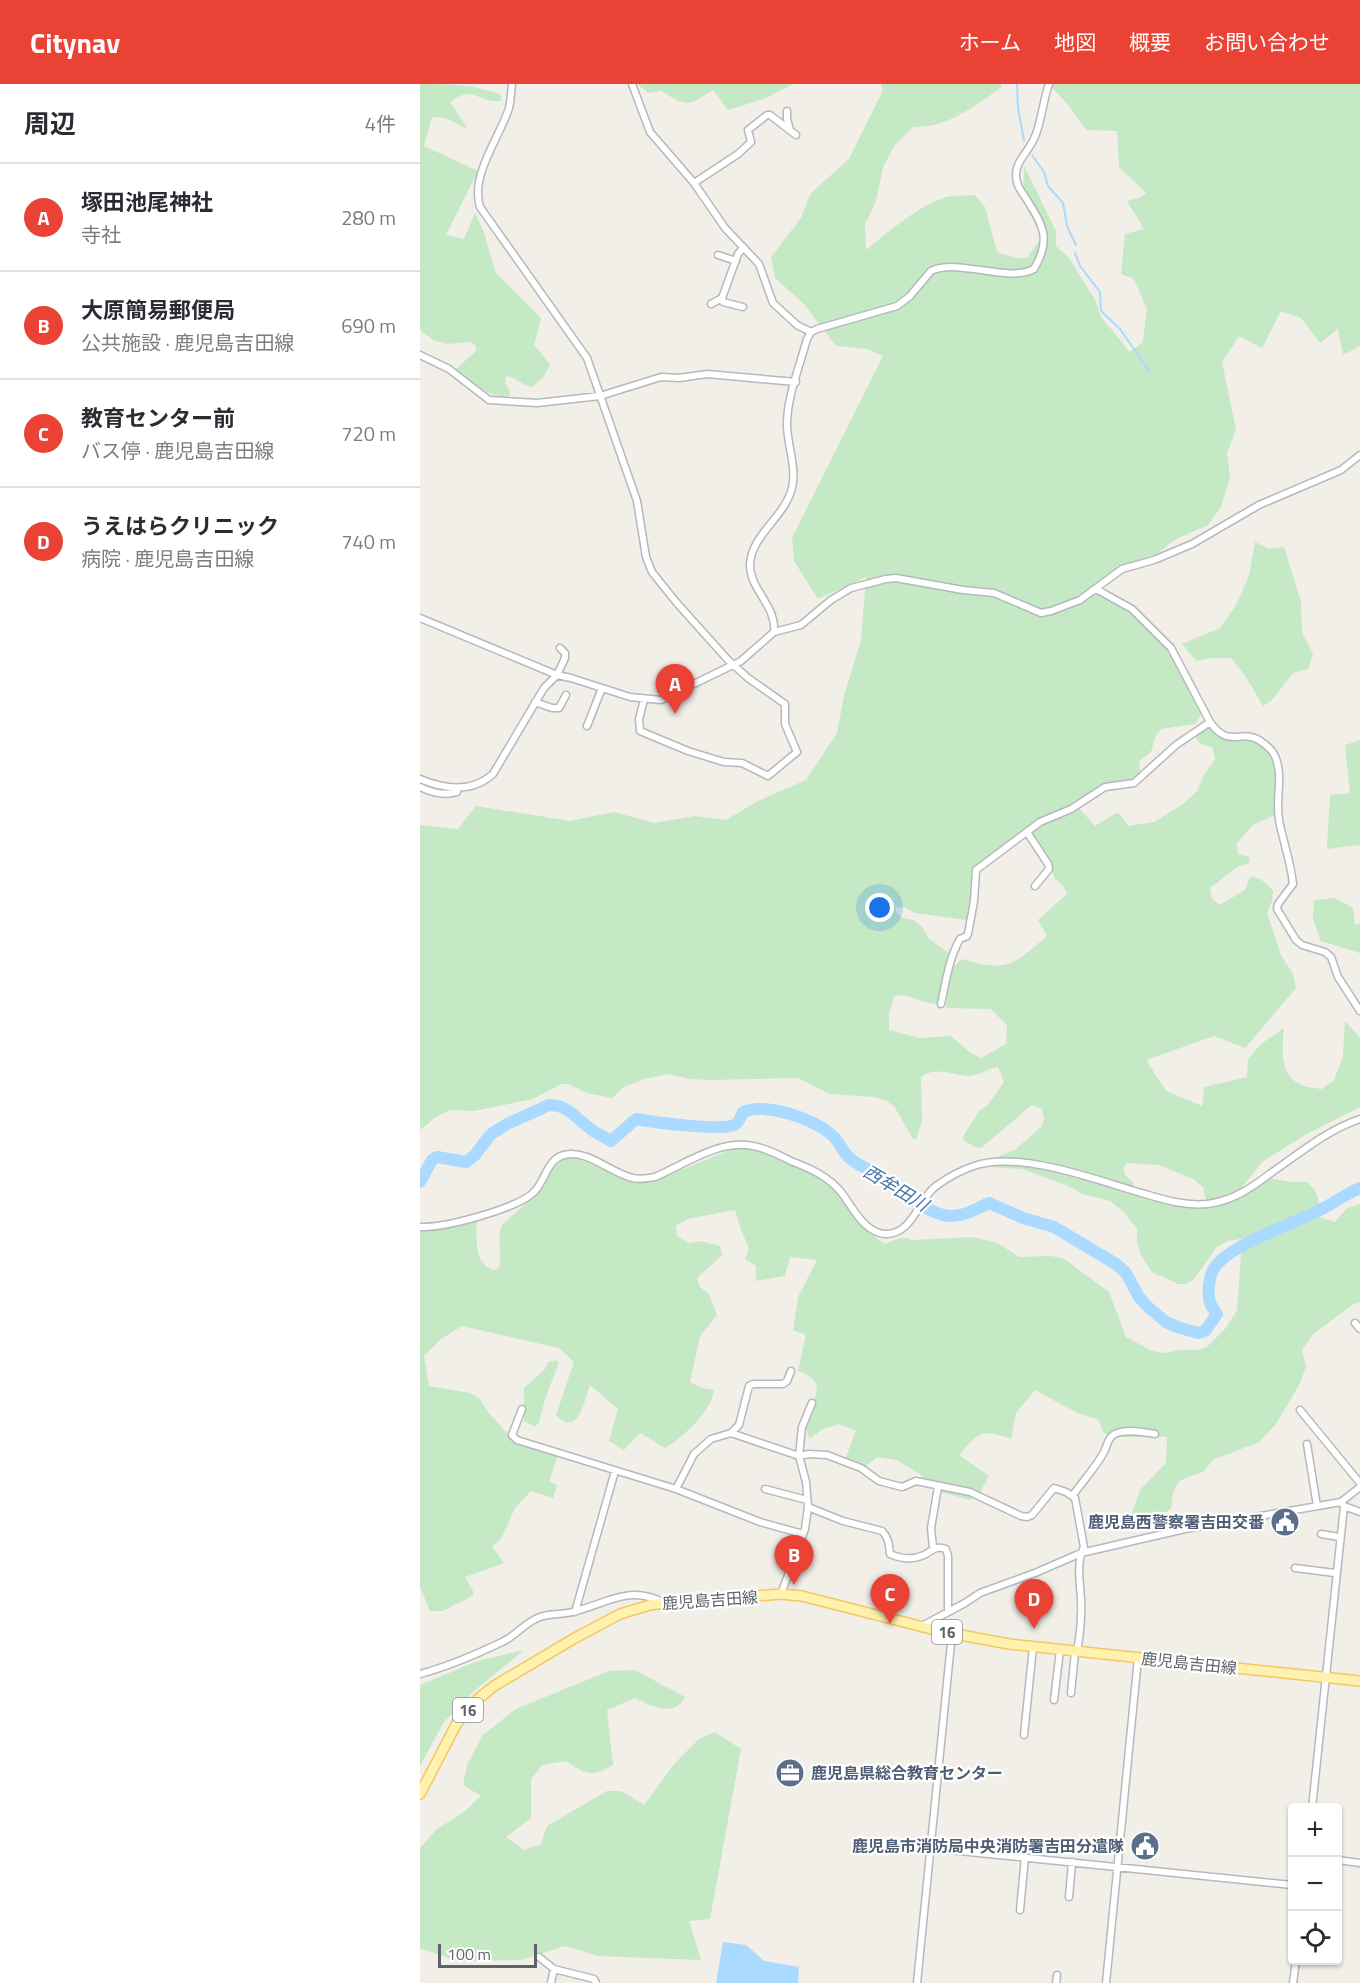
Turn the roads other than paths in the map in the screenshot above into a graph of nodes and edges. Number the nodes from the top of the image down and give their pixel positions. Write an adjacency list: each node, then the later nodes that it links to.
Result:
1 (512, 84): 15 (street)
2 (632, 84): 5 (street)
3 (1049, 84): 12 (street)
4 (787, 111): 5 (street)
5 (694, 183): 6 (street)
6 (743, 248): 8 (street); 12 (street)
7 (718, 255): 8 (street)
8 (736, 261): 9 (street)
9 (722, 298): 10 (street); 11 (street)
10 (711, 304)
11 (743, 307)
12 (811, 332): 14 (street)
13 (420, 355): 15 (street)
14 (796, 382): 15 (street); 19 (street)
15 (600, 396): 21 (street)
16 (1360, 455): 17 (street)
17 (1096, 589): 19 (street); 27 (street)
18 (420, 618): 22 (street)
19 (774, 632): 21 (street)
20 (560, 648): 22 (street)
21 (734, 664): 25 (street); 25 (street)
22 (557, 675): 23 (street); 26 (street)
23 (602, 688): 25 (street); 28 (street)
24 (566, 695): 26 (street)
25 (644, 700)
26 (535, 702): 31 (street)
27 (1210, 722): 32 (street); 35 (street)
28 (586, 726)
29 (420, 779): 31 (street)
30 (420, 787): 31 (street)
31 (458, 788)
32 (1027, 832): 33 (street); 34 (street)
33 (1035, 886)
34 (941, 1004)
35 (1360, 1011)
36 (1360, 1119): 37 (street)
37 (420, 1227)
38 (1355, 1323): 39 (street)
39 (1360, 1329)
40 (791, 1371): 44 (street)
41 (812, 1403): 47 (street)
42 (522, 1409): 48 (street)
43 (1300, 1410): 49 (street)
44 (731, 1433): 47 (street); 51 (street)
45 (1155, 1434): 53 (street)
46 (1307, 1444): 56 (street)
47 (799, 1456): 50 (street); 54 (street)
48 (615, 1471): 51 (street); 68 (street)
49 (1360, 1485): 55 (street)
50 (938, 1487): 53 (street); 61 (street)
51 (676, 1489): 58 (street)
52 (765, 1489): 54 (street)
53 (1073, 1495): 62 (street)
54 (807, 1504): 58 (street); 61 (street)
55 (1342, 1504): 56 (street); 57 (street); 60 (street)
56 (1317, 1506): 62 (street)
57 (1360, 1512)
58 (803, 1534): 65 (street)
59 (1321, 1534): 60 (street)
60 (1339, 1537): 64 (street)
61 (933, 1547): 67 (street)
62 (1081, 1553): 67 (street); 73 (street)
63 (1295, 1568): 64 (street)
64 (1335, 1573): 76 (street)
65 (781, 1594): 66 (main road, 鹿児島吉田線 / 16); 69 (main road, 鹿児島吉田線 / 16)
66 (664, 1603): 68 (street); 81 (main road, 鹿児島吉田線 / 16)
67 (948, 1611): 69 (street)
68 (575, 1612): 75 (street)
69 (922, 1626): 70 (main road, 鹿児島吉田線 / 16)
70 (952, 1634): 71 (main road, 鹿児島吉田線 / 16); 83 (street)
71 (1033, 1647): 72 (main road, 鹿児島吉田線 / 16); 80 (street)
72 (1060, 1650): 73 (main road, 鹿児島吉田線 / 16); 79 (street)
73 (1076, 1652): 74 (main road, 鹿児島吉田線 / 16); 78 (street)
74 (1138, 1658): 76 (main road, 鹿児島吉田線 / 16); 88 (street)
75 (420, 1674)
76 (1324, 1677): 77 (main road, 鹿児島吉田線 / 16); 82 (street)
77 (1360, 1681)
78 (1071, 1693)
79 (1054, 1700)
80 (1024, 1735)
81 (420, 1794)
82 (1312, 1803)
83 (930, 1848): 84 (street); 98 (street)
84 (1025, 1857): 86 (street); 91 (street)
85 (1342, 1861): 87 (street)
86 (1072, 1862): 88 (street); 90 (street)
87 (1360, 1863)
88 (1118, 1867): 89 (street); 100 (street)
89 (1288, 1884)
90 (1069, 1897)
91 (1020, 1910)
92 (539, 1957): 94 (street)
93 (1295, 1965): 101 (street)
94 (554, 1969): 96 (street); 97 (street)
95 (1057, 1975): 99 (street)
96 (551, 1983)
97 (596, 1983)
98 (917, 1983)
99 (1056, 1983)
100 (1106, 1983)
101 (1293, 1983)

